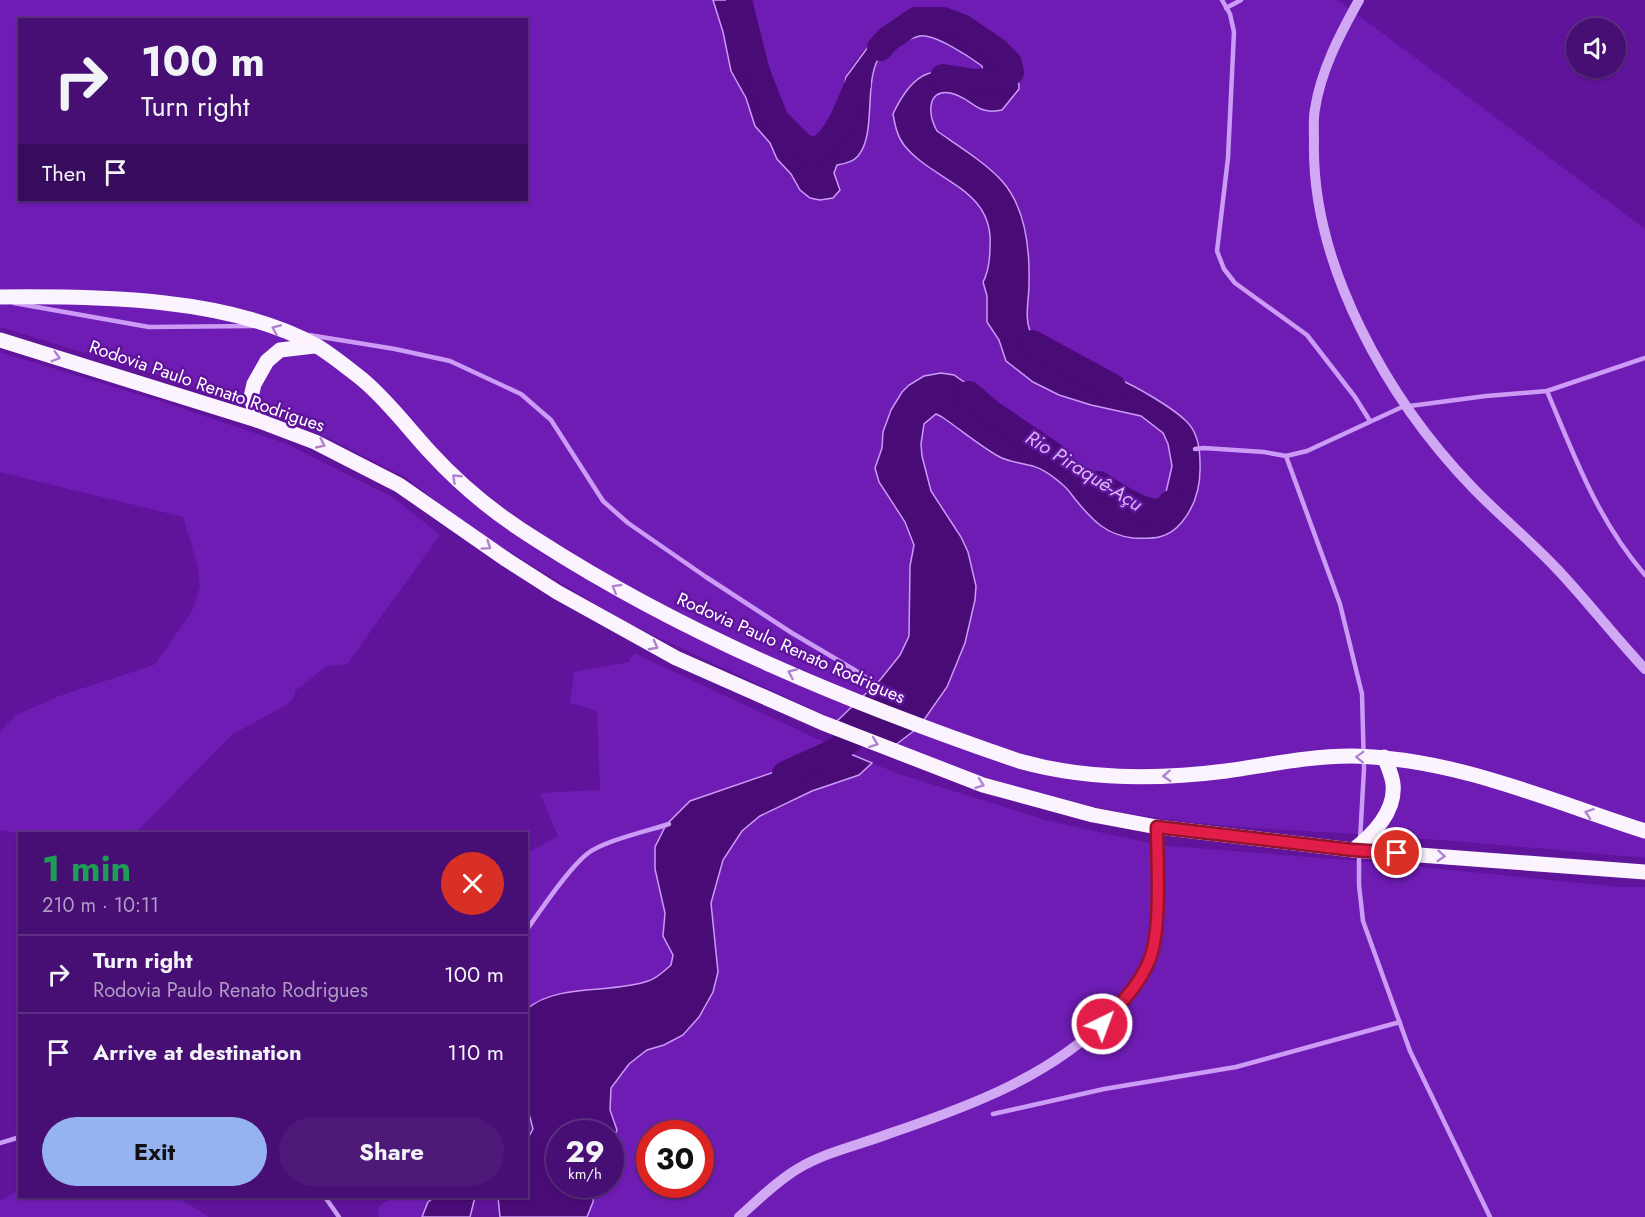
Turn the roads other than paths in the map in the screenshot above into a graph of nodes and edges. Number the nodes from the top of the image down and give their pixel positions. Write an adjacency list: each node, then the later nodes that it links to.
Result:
1 (1359, 0): 6 (street)
2 (0, 297): 4 (main road, Rodovia Paulo Renato Rodrigues, one-way to 2)
3 (0, 340): 5 (main road, Rodovia Paulo Renato Rodrigues, one-way to 5)
4 (317, 346): 5 (main road); 7 (main road, Rodovia Paulo Renato Rodrigues, one-way to 4)
5 (256, 420): 8 (main road, Rodovia Paulo Renato Rodrigues, one-way to 8)
6 (1645, 669)
7 (1384, 757): 9 (main road, Rodovia Paulo Renato Rodrigues, one-way to 7); 10 (main road)
8 (1157, 827): 10 (main road, Rodovia Paulo Renato Rodrigues); 12 (street)
9 (1645, 831)
10 (1353, 850): 11 (main road, Rodovia Paulo Renato Rodrigues, one-way to 11)
11 (1645, 873)
12 (739, 1217)

